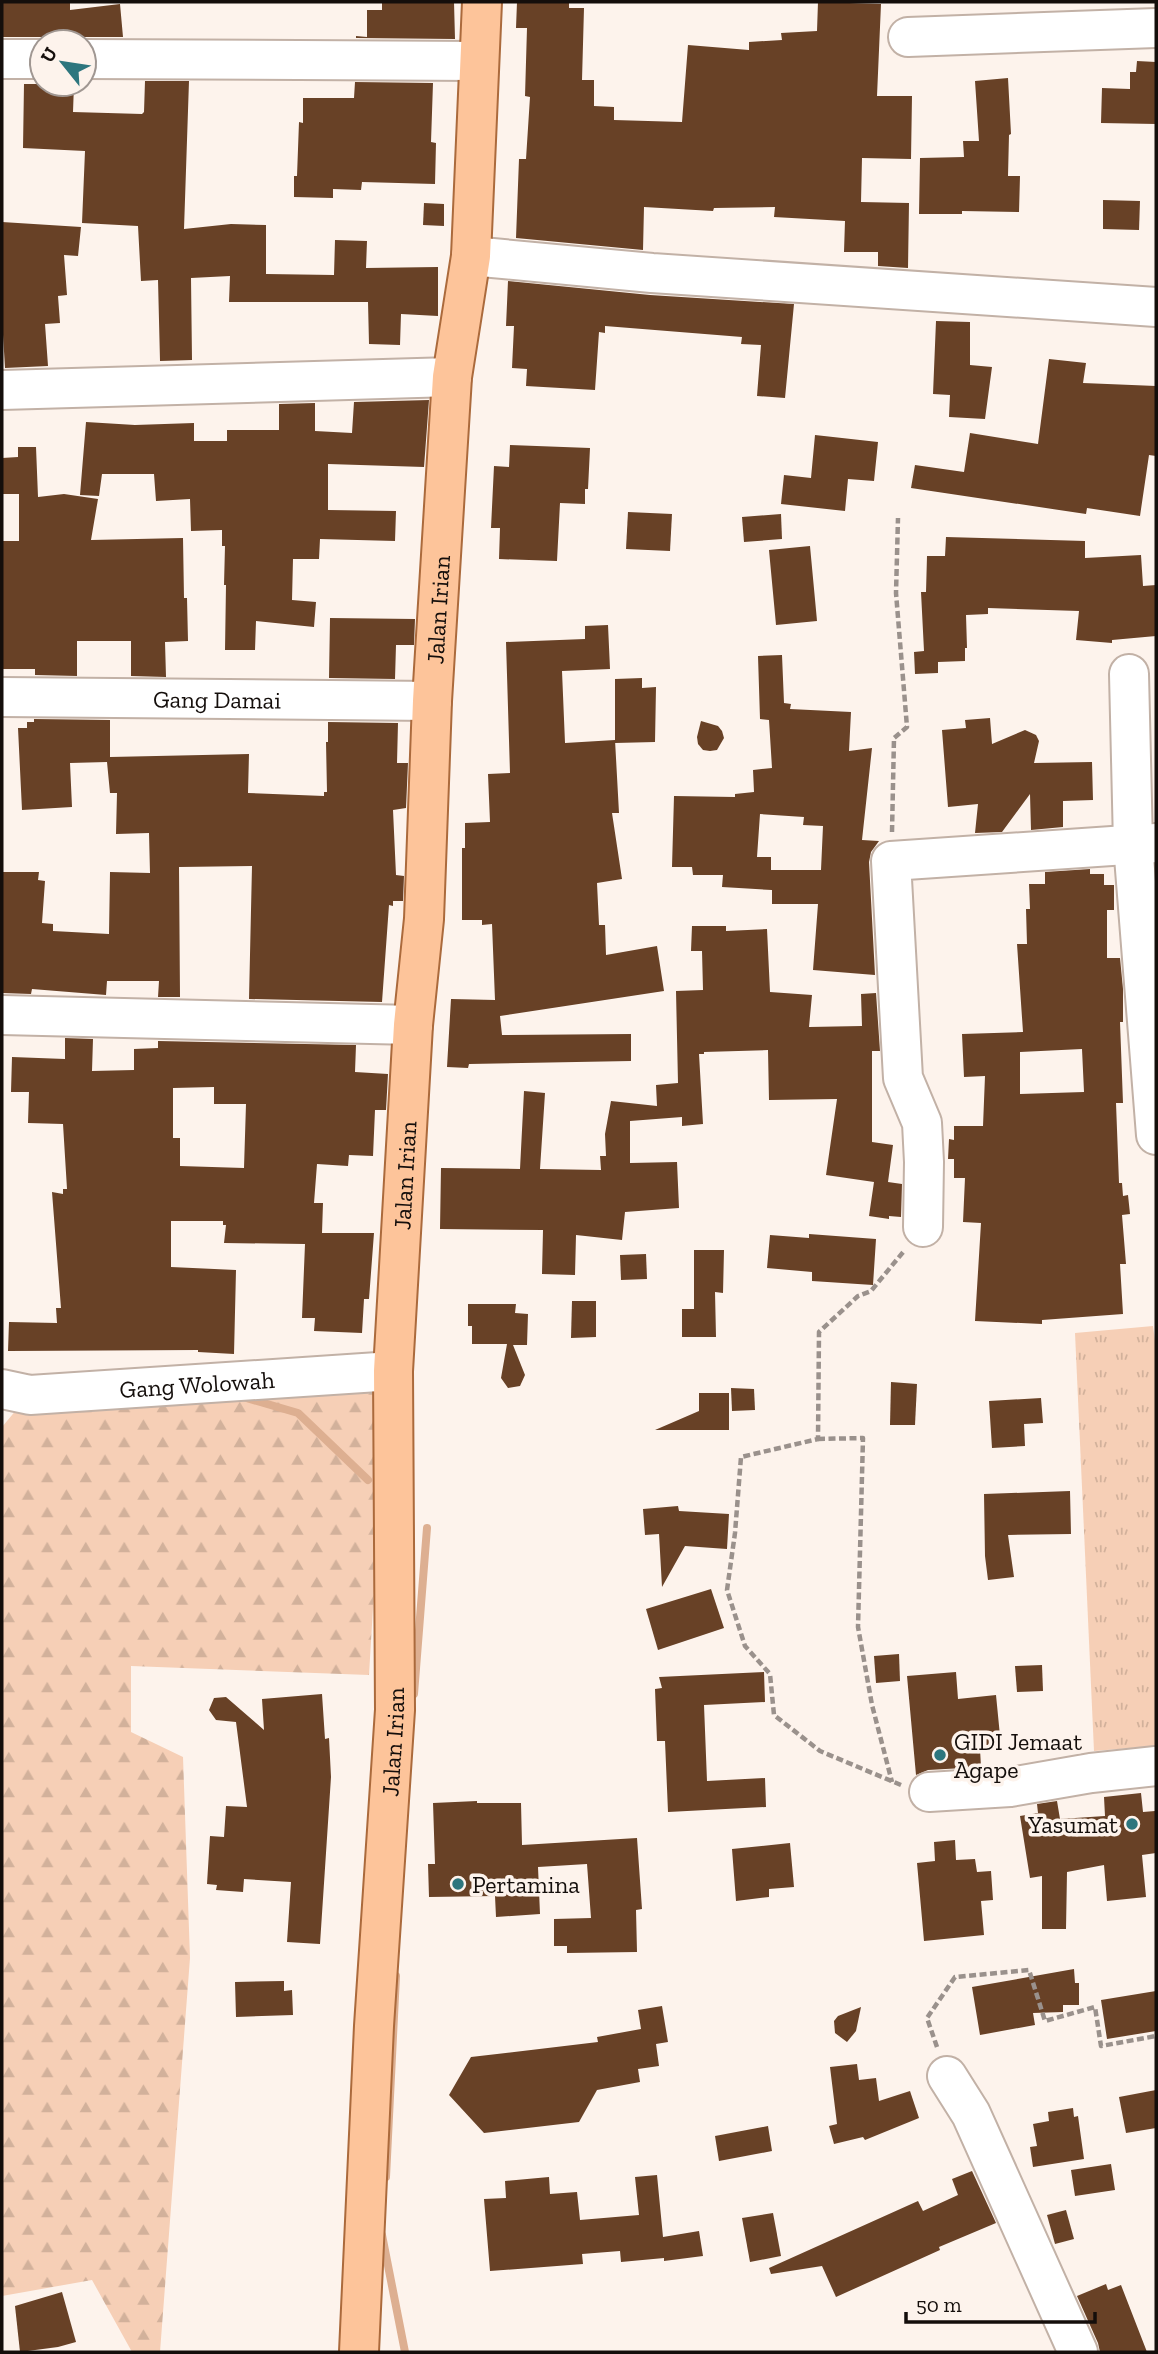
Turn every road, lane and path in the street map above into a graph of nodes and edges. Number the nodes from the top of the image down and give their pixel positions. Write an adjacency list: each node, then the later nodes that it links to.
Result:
1 (482, 2): 7 (main road, Jalan Irian)
2 (1156, 28): 3 (street)
3 (908, 37)
4 (2, 59): 5 (street)
5 (28, 59)
6 (98, 59): 7 (street)
7 (478, 61): 8 (main road, Jalan Irian)
8 (471, 256): 9 (street); 10 (main road, Jalan Irian)
9 (1156, 307)
10 (452, 377): 11 (street); 15 (main road, Jalan Irian)
11 (2, 390)
12 (898, 518): 17 (path)
13 (1129, 674): 16 (street)
14 (2, 697): 15 (street, Gang Damai)
15 (432, 701): 19 (main road, Jalan Irian)
16 (1145, 843): 17 (street); 20 (street)
17 (891, 861): 21 (street)
18 (2, 1015): 19 (street)
19 (413, 1025): 22 (main road, Jalan Irian)
20 (1156, 1135)
21 (923, 1227): 24 (path)
22 (393, 1371): 23 (street, Gang Wolowah); 29 (main road, Jalan Irian)
23 (2, 1388)
24 (818, 1439): 26 (path); 26 (path)
25 (1156, 1766): 26 (street)
26 (911, 1787)
27 (1156, 2036): 28 (path)
28 (947, 2076): 30 (street)
29 (359, 2352)
30 (1078, 2352)

